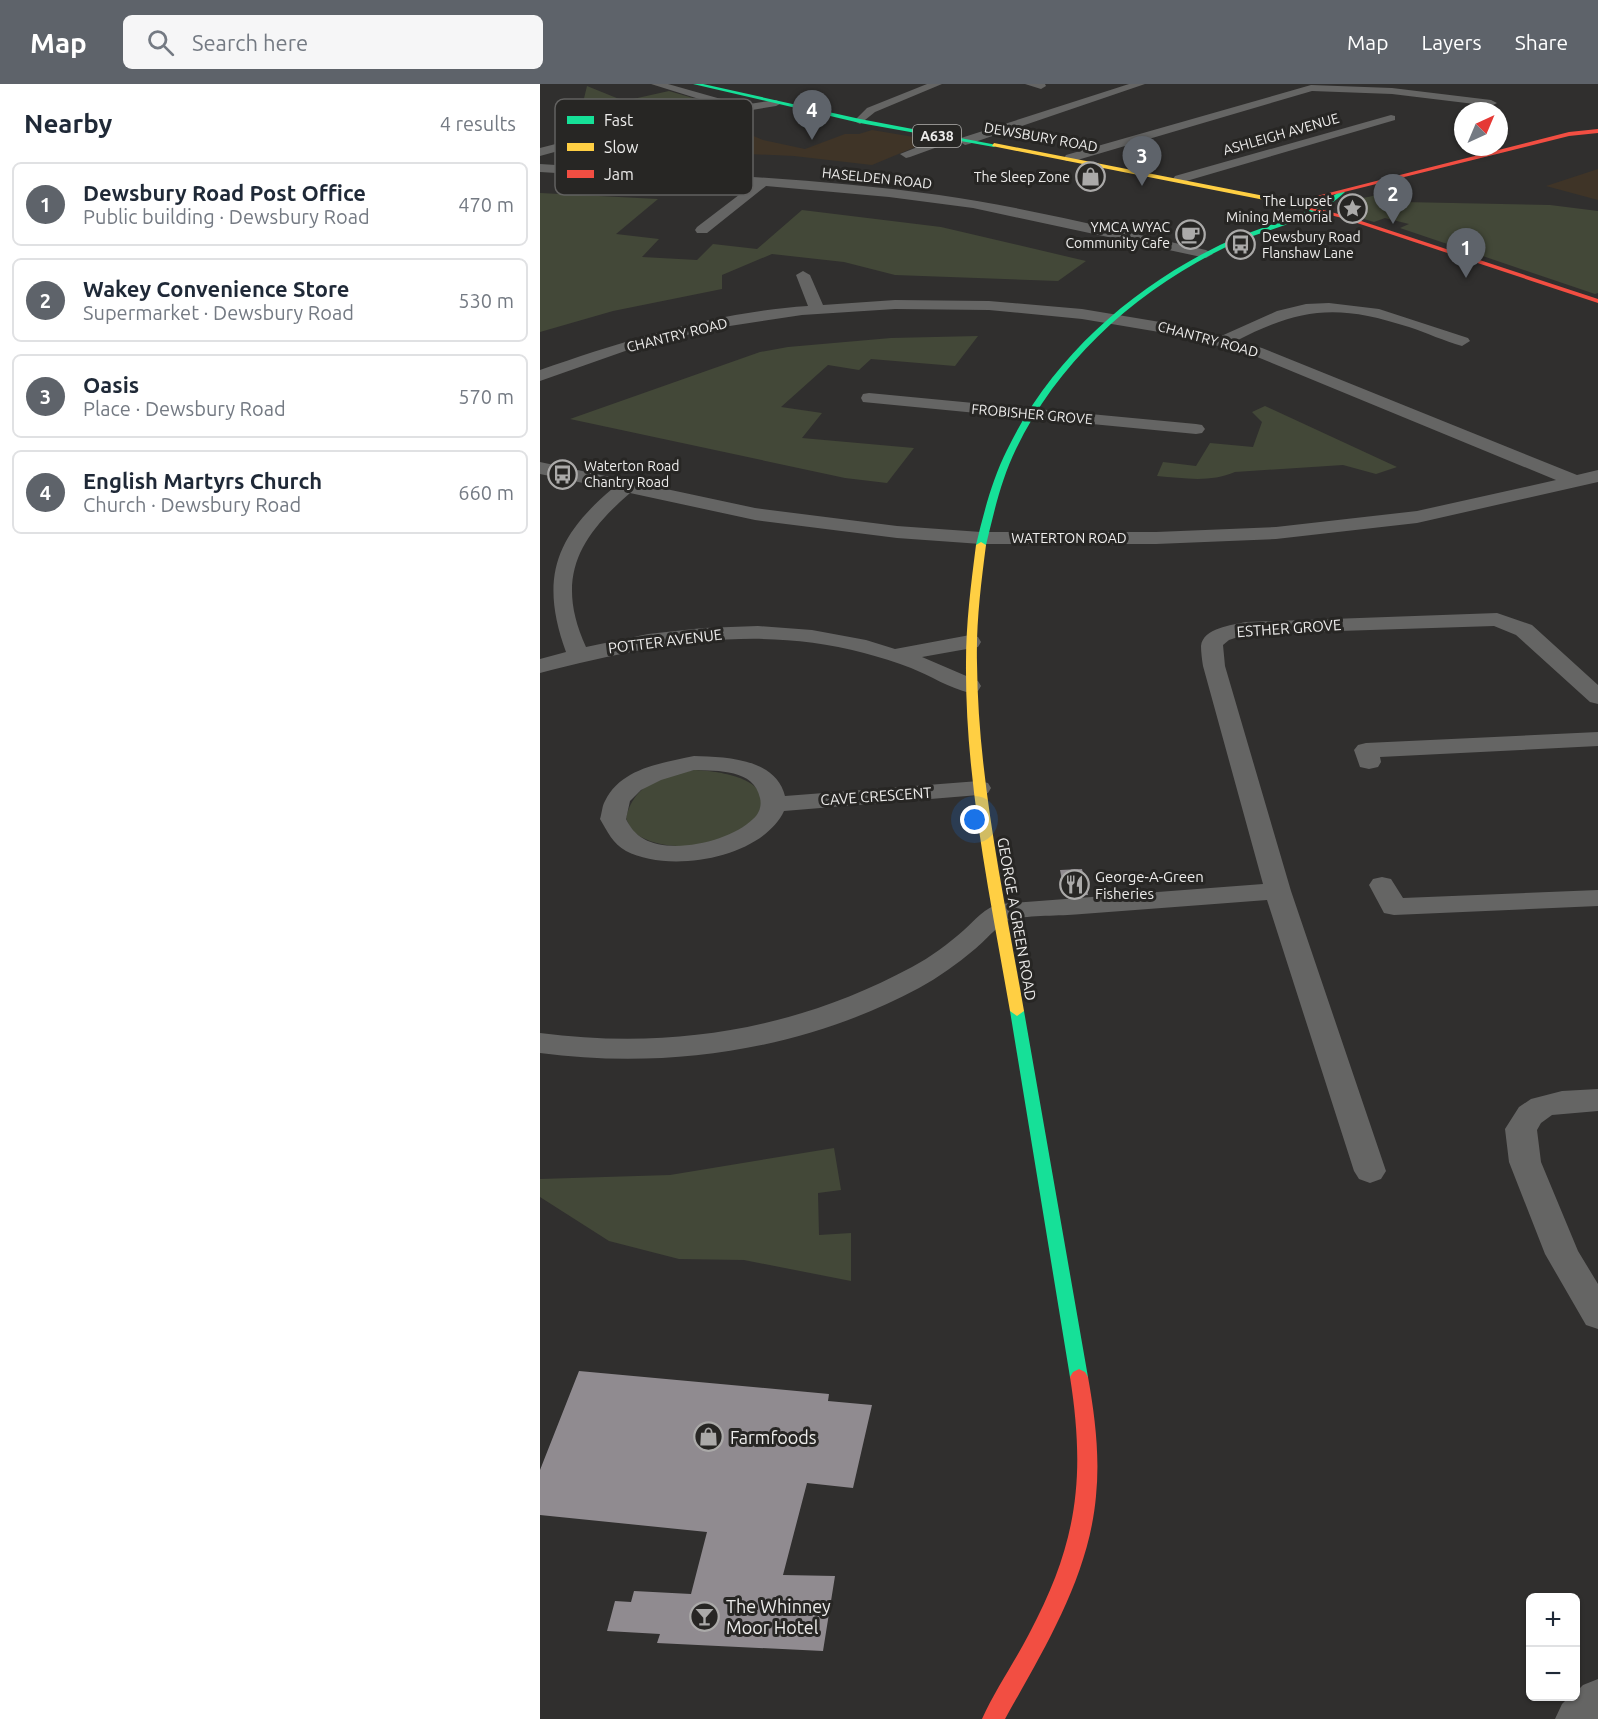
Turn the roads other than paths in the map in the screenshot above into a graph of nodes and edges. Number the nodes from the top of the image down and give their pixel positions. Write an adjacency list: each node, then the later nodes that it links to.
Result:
1 (656, 84): 5 (street)
2 (696, 84): 7 (main road, DEWSBURY ROAD / A638)
3 (937, 84): 12 (street)
4 (1140, 84): 15 (street)
5 (711, 99)
6 (1478, 102): 21 (street)
7 (776, 103): 8 (street); 12 (main road, DEWSBURY ROAD / A638)
8 (753, 107)
9 (1377, 115): 10 (street, ASHLEIGH AVENUE)
10 (1391, 118): 11 (street, ASHLEIGH AVENUE); 24 (street, ASHLEIGH AVENUE)
11 (1404, 120)
12 (860, 121): 14 (main road, DEWSBURY ROAD / A638)
13 (1598, 131): 28 (main road, GEORGE A GREEN ROAD)
14 (950, 138): 15 (main road, DEWSBURY ROAD / A638); 17 (street)
15 (965, 141): 21 (main road, DEWSBURY ROAD / A638)
16 (555, 148): 18 (street)
17 (919, 149): 19 (street); 20 (street)
18 (540, 152)
19 (939, 153)
20 (906, 154)
21 (1071, 158): 24 (main road, DEWSBURY ROAD / A638)
22 (540, 168): 23 (street, HASELDEN ROAD)
23 (555, 169)
24 (1179, 179): 30 (main road, DEWSBURY ROAD / A638)
25 (753, 182): 26 (street, HASELDEN ROAD)
26 (763, 183): 27 (street); 34 (street, HASELDEN ROAD)
27 (753, 191)
28 (1342, 192): 30 (main road, GEORGE A GREEN ROAD); 31 (main road)
29 (747, 195): 33 (street)
30 (1294, 207): 31 (main road, DEWSBURY ROAD / A638); 32 (main road, GEORGE A GREEN ROAD)
31 (1314, 212): 32 (main road, GEORGE A GREEN ROAD); 36 (main road, DEWSBURY ROAD / A638)
32 (1266, 228): 34 (main road, GEORGE A GREEN ROAD)
33 (702, 230)
34 (1206, 254): 38 (main road, GEORGE A GREEN ROAD)
35 (803, 275): 37 (street)
36 (1598, 302)
37 (818, 310): 38 (street, CHANTRY ROAD); 41 (street, CHANTRY ROAD)
38 (1113, 318): 39 (street, CHANTRY ROAD); 43 (main road, GEORGE A GREEN ROAD)
39 (1223, 341): 40 (street); 47 (street, CHANTRY ROAD)
40 (1462, 341)
41 (540, 376)
42 (869, 398): 43 (street, FROBISHER GROVE)
43 (1029, 414): 44 (street, FROBISHER GROVE); 49 (main road, GEORGE A GREEN ROAD)
44 (1196, 429)
45 (540, 468): 48 (street, WATERTON ROAD)
46 (1598, 476): 47 (street, WATERTON ROAD)
47 (1575, 481): 49 (street, WATERTON ROAD)
48 (626, 488): 49 (street, WATERTON ROAD); 51 (street)
49 (981, 538): 50 (main road, GEORGE A GREEN ROAD)
50 (970, 642): 52 (street, POTTER AVENUE); 54 (main road, GEORGE A GREEN ROAD)
51 (578, 654): 52 (street, POTTER AVENUE); 53 (street, POTTER AVENUE)
52 (899, 655): 54 (street, POTTER AVENUE)
53 (540, 666)
54 (970, 686): 58 (main road, GEORGE A GREEN ROAD)
55 (1598, 697): 61 (street, ESTHER GROVE)
56 (1598, 739): 57 (street)
57 (1370, 762)
58 (978, 788): 59 (street, CAVE CRESCENT); 63 (main road, GEORGE A GREEN ROAD)
59 (774, 804): 59 (street)
60 (1382, 885): 62 (street)
61 (1278, 891): 63 (street); 66 (street, ESTHER GROVE)
62 (1598, 898)
63 (1000, 912): 64 (street); 69 (main road, GEORGE A GREEN ROAD)
64 (540, 1043)
65 (1598, 1100): 67 (street)
66 (1370, 1171)
67 (1598, 1315)
68 (1598, 1700): 70 (street)
69 (993, 1719)
70 (1578, 1719)

